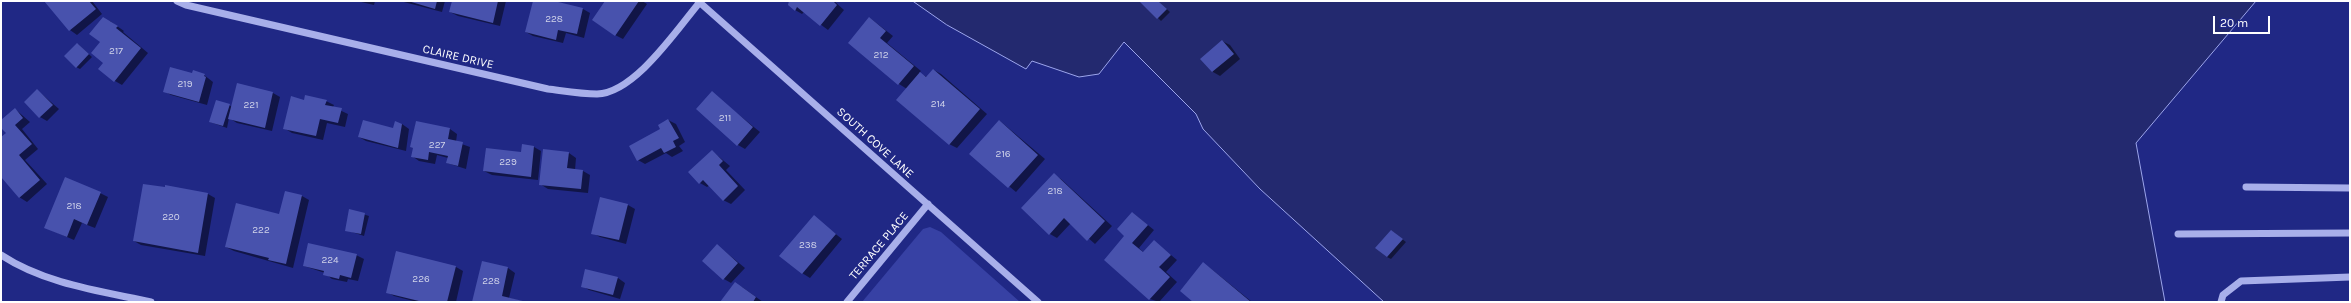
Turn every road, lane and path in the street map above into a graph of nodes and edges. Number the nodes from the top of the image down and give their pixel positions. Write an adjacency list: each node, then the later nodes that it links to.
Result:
1 (177, 1): 2 (street, CLAIRE DRIVE)
2 (699, 2): 5 (street, SOUTH COVE LANE)
3 (2246, 187): 4 (street)
4 (2350, 188)
5 (928, 204): 11 (street, TERRACE PLACE); 12 (street, SOUTH COVE LANE)
6 (2350, 233): 7 (street)
7 (2178, 234)
8 (1, 255): 10 (street)
9 (2350, 277): 13 (street)
10 (151, 302)
11 (847, 302)
12 (1038, 302)
13 (2221, 302)

